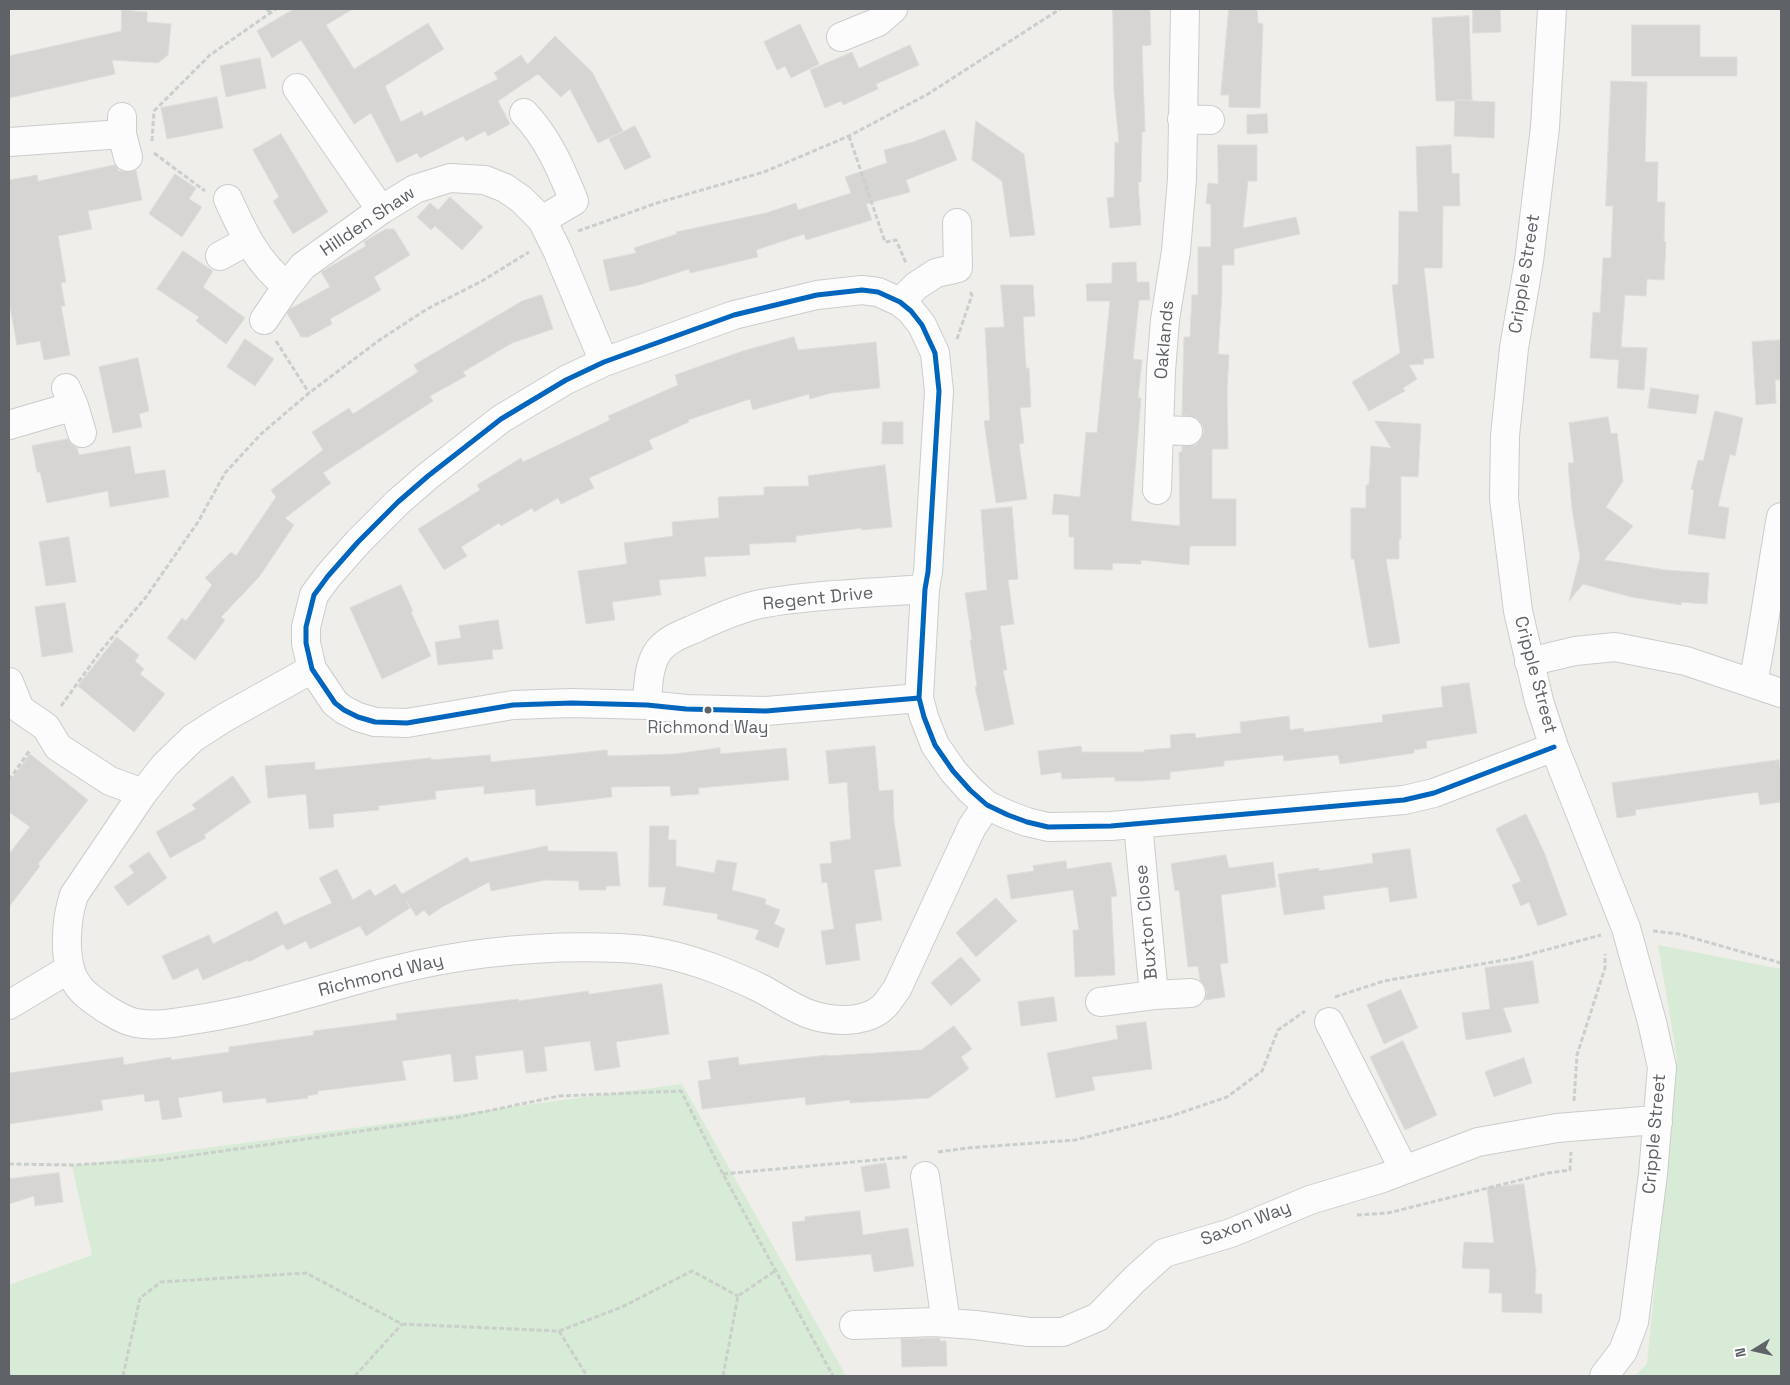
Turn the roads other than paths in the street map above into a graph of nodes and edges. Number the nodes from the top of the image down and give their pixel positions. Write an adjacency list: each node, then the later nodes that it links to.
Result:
1 (893, 9): 4 (street)
2 (1185, 9): 7 (street, Oaklands)
3 (1552, 9): 28 (street, Cripple Street)
4 (841, 37)
5 (297, 88): 12 (street)
6 (524, 113): 14 (street)
7 (1182, 119): 8 (street); 22 (street, Oaklands)
8 (1210, 120)
9 (131, 140): 10 (street)
10 (9, 142)
11 (228, 199): 15 (street)
12 (381, 210): 14 (street, Hillden Shaw); 17 (street, Hillden Shaw)
13 (957, 222): 18 (street)
14 (547, 230): 20 (street, Hillden Shaw)
15 (247, 241): 16 (street); 17 (street)
16 (220, 256)
17 (287, 286): 19 (street, Hillden Shaw)
18 (908, 294): 20 (street); 27 (street)
19 (264, 320)
20 (604, 362): 29 (street)
21 (9, 425): 24 (street)
22 (1160, 430): 23 (street); 25 (street, Oaklands)
23 (1188, 431)
24 (82, 433)
25 (1157, 490)
26 (1781, 517): 31 (street)
27 (925, 589): 33 (street); 34 (street, Regent Drive)
28 (1529, 662): 31 (street); 35 (street, Cripple Street)
29 (312, 669): 34 (street); 36 (street)
30 (9, 682): 36 (street)
31 (1753, 683): 32 (street)
32 (1781, 693)
33 (919, 698): 34 (street); 37 (street)
34 (647, 705)
35 (1554, 747): 38 (street); 45 (street, Cripple Street)
36 (143, 793): 39 (street)
37 (987, 805): 38 (street); 39 (street, Richmond Way)
38 (1138, 824): 41 (street, Buxton Close)
39 (69, 969): 43 (street)
40 (1191, 993): 41 (street)
41 (1154, 995): 42 (street, Buxton Close)
42 (1100, 1002)
43 (9, 1005)
44 (1324, 1009): 47 (street)
45 (1658, 1122): 47 (street, Saxon Way); 50 (street, Cripple Street)
46 (922, 1162): 48 (street)
47 (1404, 1170): 48 (street, Saxon Way)
48 (946, 1323): 49 (street, Saxon Way)
49 (854, 1325)
50 (1604, 1376)

